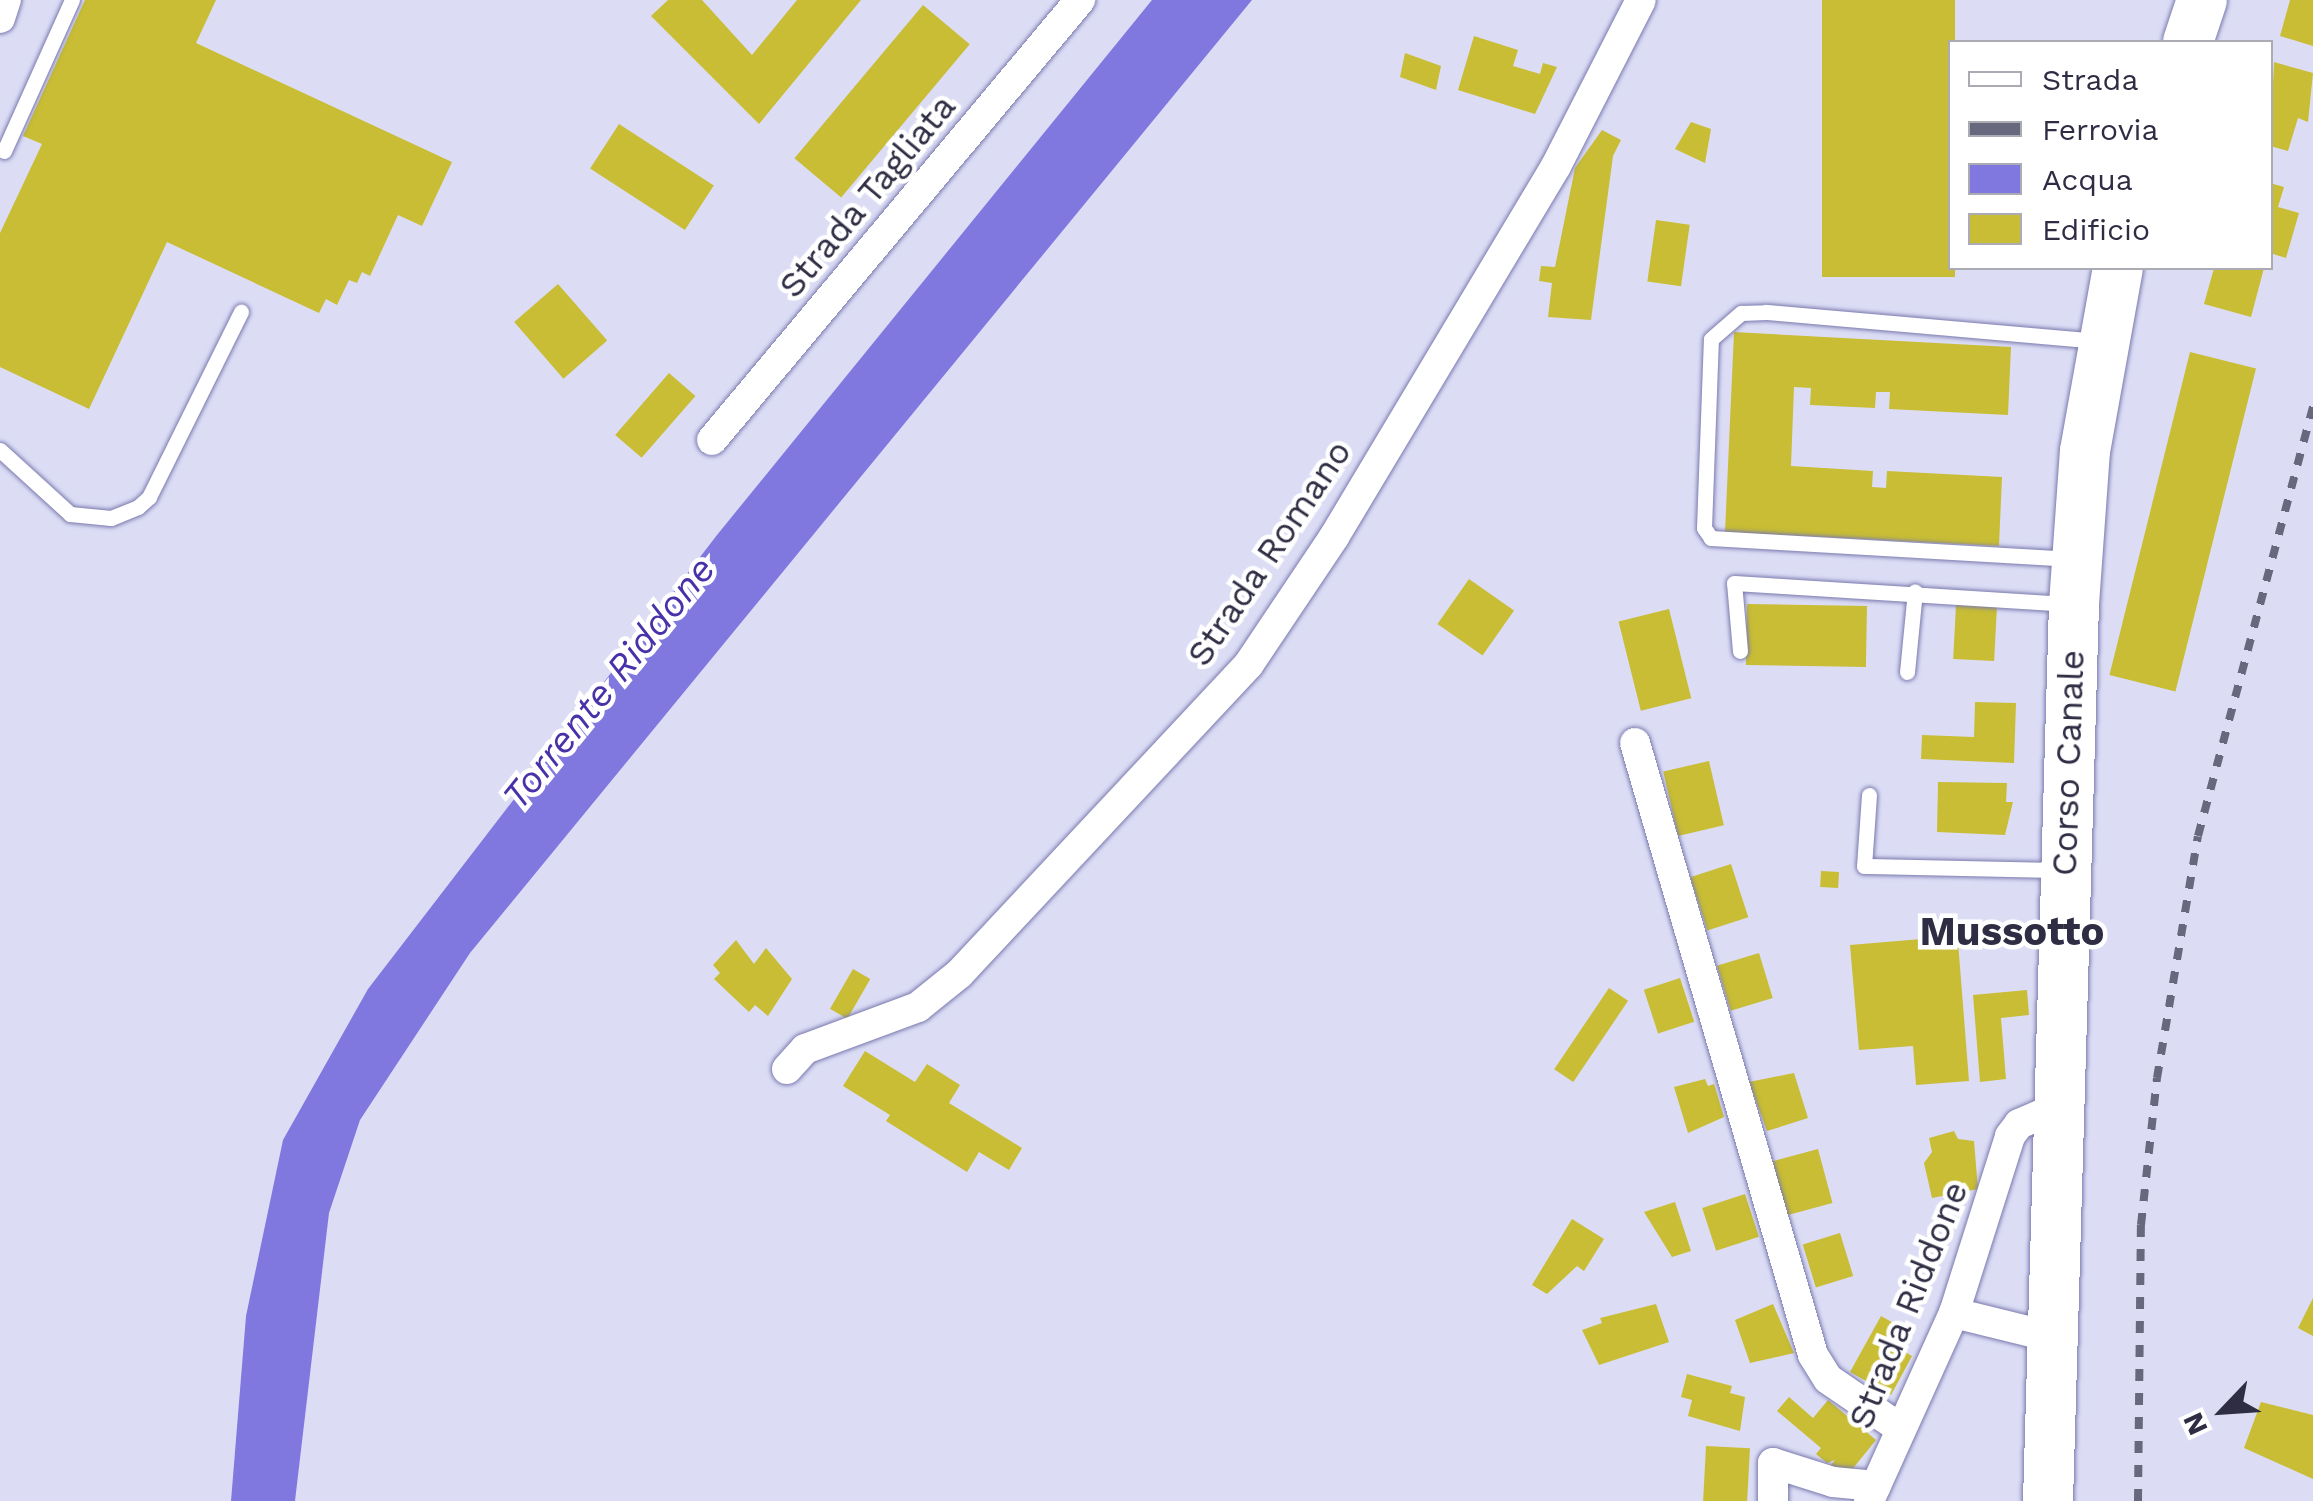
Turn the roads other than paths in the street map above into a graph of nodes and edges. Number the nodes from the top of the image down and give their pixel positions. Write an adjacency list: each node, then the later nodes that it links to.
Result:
1 (6, 0): 6 (street)
2 (72, 0): 8 (lane)
3 (1080, 0): 13 (street, Strada Tagliata)
4 (1641, 0): 22 (street, Strada Romano)
5 (2202, 0): 7 (main road)
6 (0, 18)
7 (2189, 40)
8 (2, 149): 9 (lane)
9 (16, 164)
10 (2118, 270): 12 (main road, Corso Canale)
11 (240, 312): 14 (lane)
12 (2102, 342): 15 (main road, Corso Canale); 15 (lane)
13 (712, 440)
14 (0, 450)
15 (2075, 581): 16 (lane); 21 (main road, Corso Canale)
16 (1914, 592): 17 (lane); 18 (lane)
17 (1740, 651)
18 (1907, 672)
19 (1635, 743): 26 (street)
20 (1868, 795): 21 (lane)
21 (2064, 870): 23 (main road, Corso Canale)
22 (787, 1069)
23 (2061, 1106): 24 (street, Strada Riddone); 25 (main road, Corso Canale)
24 (1954, 1313): 25 (street); 26 (street, Strada Riddone)
25 (2052, 1337): 29 (main road, Corso Canale)
26 (1901, 1429): 27 (street, Strada Riddone)
27 (1873, 1494): 28 (street)
28 (1772, 1501)
29 (2048, 1501)

